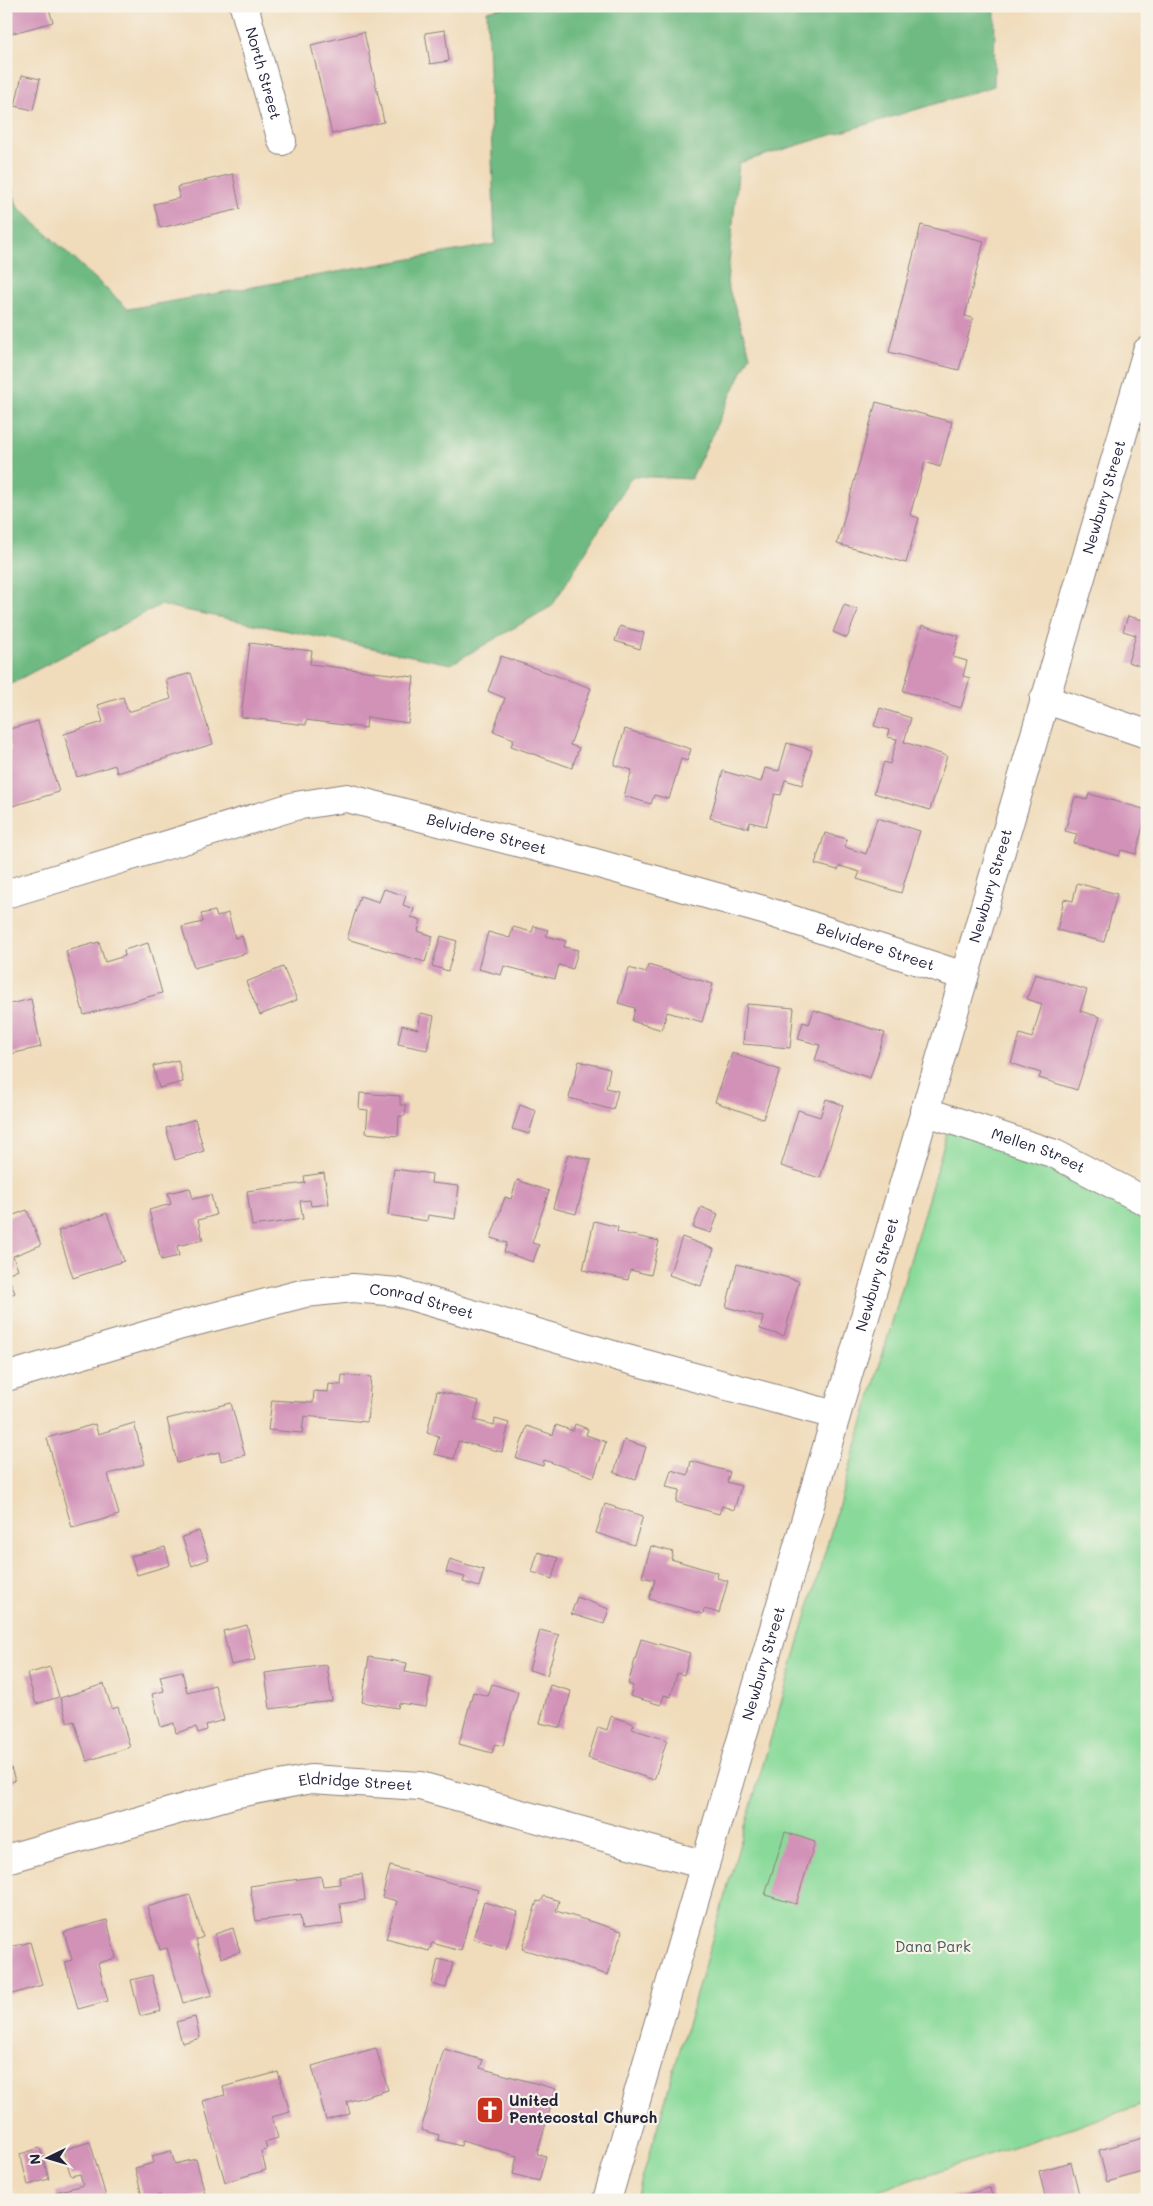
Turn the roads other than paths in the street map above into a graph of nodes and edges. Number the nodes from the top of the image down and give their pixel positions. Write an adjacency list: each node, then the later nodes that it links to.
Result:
1 (244, 6): 2 (street, North Street)
2 (282, 141)
3 (1147, 351): 4 (street, Newbury Street)
4 (1044, 699): 5 (street); 7 (street, Newbury Street)
5 (1147, 734)
6 (6, 894): 7 (street, Belvidere Street)
7 (964, 976): 8 (street, Newbury Street)
8 (924, 1111): 9 (street, Mellen Street); 11 (street, Newbury Street)
9 (1147, 1202)
10 (6, 1377): 11 (street, Conrad Street)
11 (835, 1415): 13 (street, Newbury Street)
12 (6, 1859): 13 (street, Eldridge Street)
13 (705, 1865): 14 (street, Newbury Street)
14 (607, 2200)

